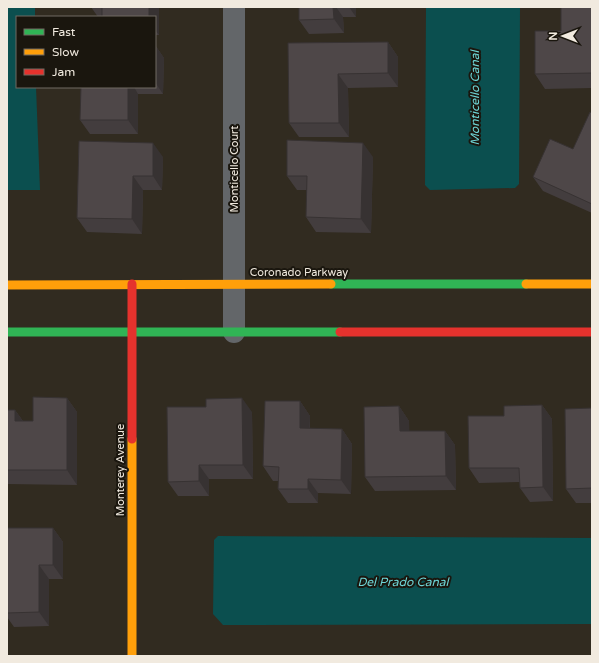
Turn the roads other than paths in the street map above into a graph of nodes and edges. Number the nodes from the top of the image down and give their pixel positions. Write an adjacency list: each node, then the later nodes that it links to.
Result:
1 (234, 7): 3 (street, Monticello Court)
2 (132, 284): 3 (street, Coronado Parkway); 5 (street, Coronado Parkway); 9 (street, Monterey Avenue)
3 (234, 284): 4 (street, Coronado Parkway); 7 (street, Monticello Court)
4 (592, 284)
5 (7, 285)
6 (7, 332): 9 (street)
7 (234, 332): 8 (street); 9 (street)
8 (592, 332)
9 (132, 333): 10 (street, Monterey Avenue)
10 (132, 656)

